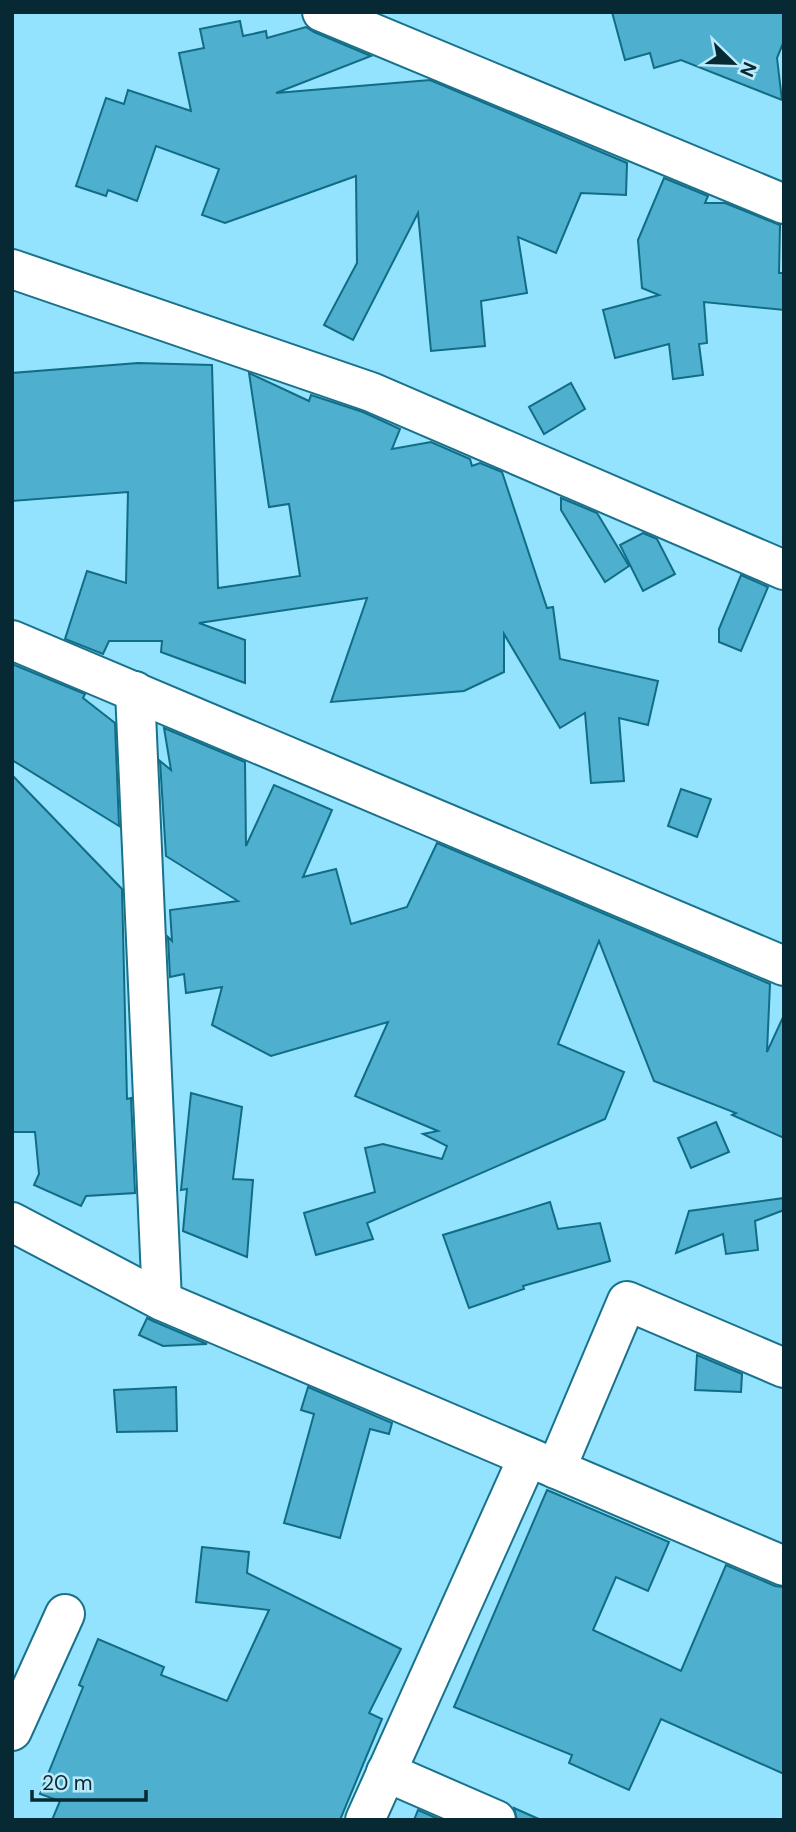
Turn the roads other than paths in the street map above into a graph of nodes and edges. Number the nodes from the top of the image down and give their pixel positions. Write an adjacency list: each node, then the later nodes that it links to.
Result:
1 (322, 12): 2 (street)
2 (784, 204)
3 (12, 269): 4 (street)
4 (784, 570)
5 (12, 639): 6 (street)
6 (135, 691): 7 (street); 9 (street)
7 (784, 965)
8 (12, 1223): 9 (street)
9 (162, 1301): 11 (street)
10 (784, 1368): 11 (street)
11 (542, 1463): 12 (street); 15 (street)
12 (784, 1566)
13 (65, 1614): 14 (street)
14 (12, 1731)
15 (386, 1772): 16 (street); 17 (street)
16 (365, 1820)
17 (496, 1820)

